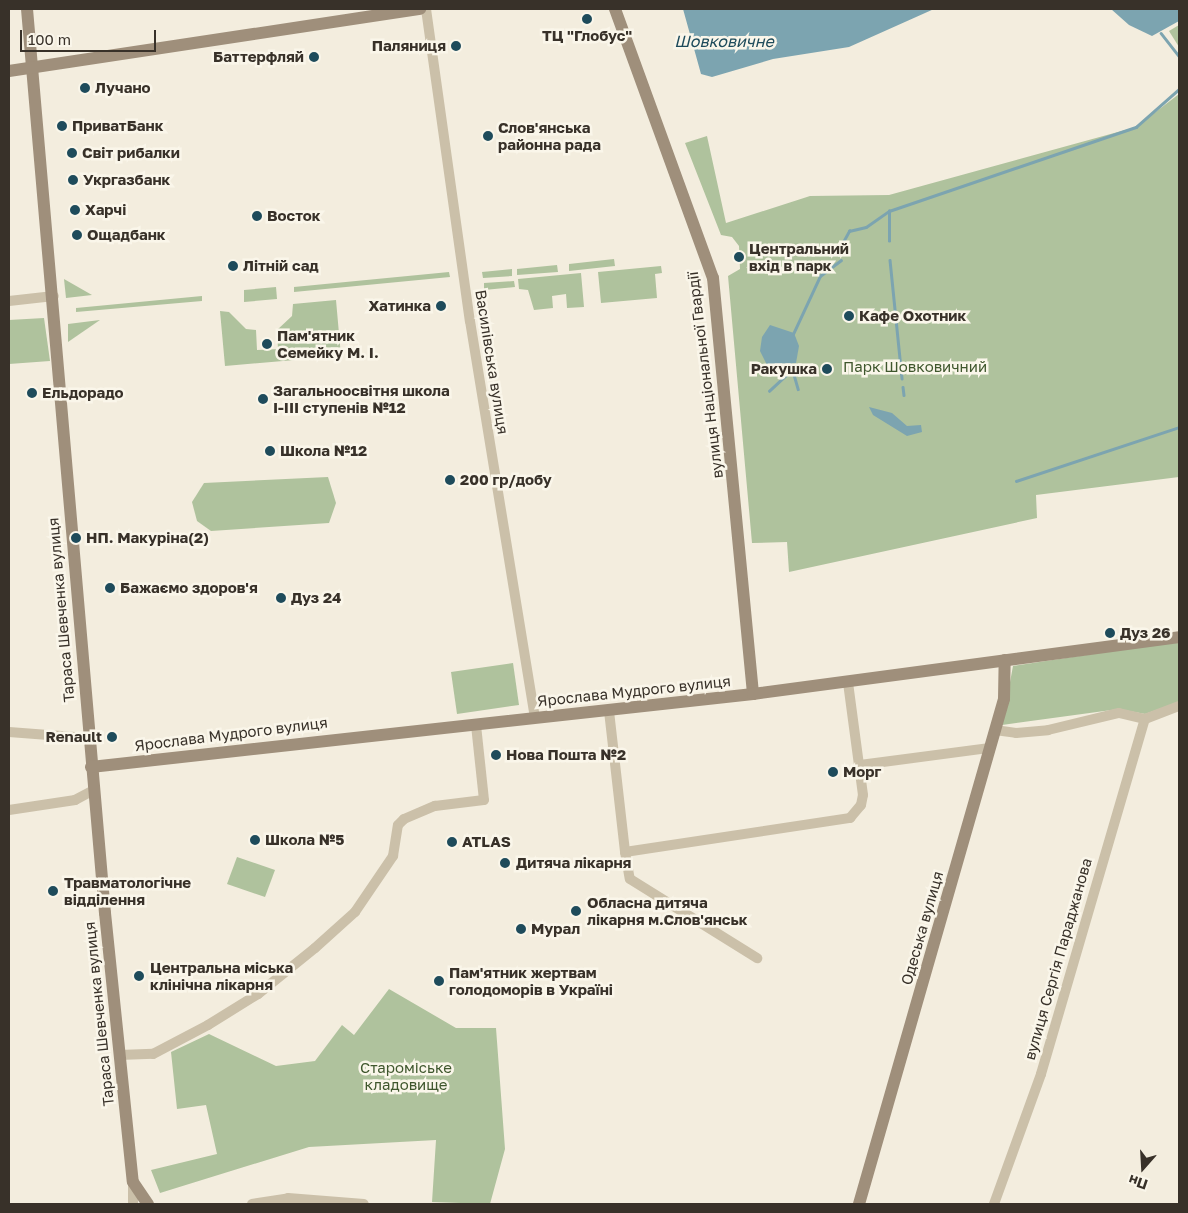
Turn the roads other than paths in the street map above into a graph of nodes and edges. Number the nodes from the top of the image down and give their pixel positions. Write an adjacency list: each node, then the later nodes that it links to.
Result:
1 (27, 9): 5 (street, Тараса Шевченка вулиця)
2 (420, 9): 5 (street)
3 (426, 9): 15 (street, Василівська вулиця)
4 (615, 9): 12 (street, вулиця Національної Гвардії)
5 (31, 68): 6 (street); 7 (street, Тараса Шевченка вулиця)
6 (9, 71)
7 (54, 296): 8 (street); 20 (street, Тараса Шевченка вулиця)
8 (9, 301)
9 (1179, 637): 10 (street, Ярослава Мудрого вулиця)
10 (1005, 660): 11 (street, Ярослава Мудрого вулиця); 18 (street, Одеська вулиця)
11 (848, 682): 12 (street, Ярослава Мудрого вулиця); 22 (street)
12 (753, 694): 14 (street, Ярослава Мудрого вулиця)
13 (1179, 706): 16 (street)
14 (609, 711): 15 (street, Ярослава Мудрого вулиця); 26 (street)
15 (535, 718): 17 (street, Ярослава Мудрого вулиця)
16 (1144, 719): 18 (street); 35 (street, вулиця Сергія Параджанова)
17 (476, 725): 23 (street, Ярослава Мудрого вулиця); 28 (street)
18 (995, 730): 21 (street, Одеська вулиця)
19 (9, 732): 20 (street)
20 (88, 738): 23 (street, Тараса Шевченка вулиця)
21 (990, 748): 22 (street); 34 (street, Одеська вулиця)
22 (860, 765): 26 (street)
23 (91, 767): 24 (street, Тараса Шевченка вулиця)
24 (94, 790): 25 (street); 28 (street, Тараса Шевченка вулиця)
25 (9, 810)
26 (625, 852): 27 (street)
27 (757, 958)
28 (119, 1054): 29 (street, Тараса Шевченка вулиця)
29 (133, 1182): 30 (street); 31 (street, Тараса Шевченка вулиця)
30 (133, 1204)
31 (148, 1204)
32 (252, 1204): 33 (street)
33 (364, 1204)
34 (860, 1204)
35 (994, 1204)

